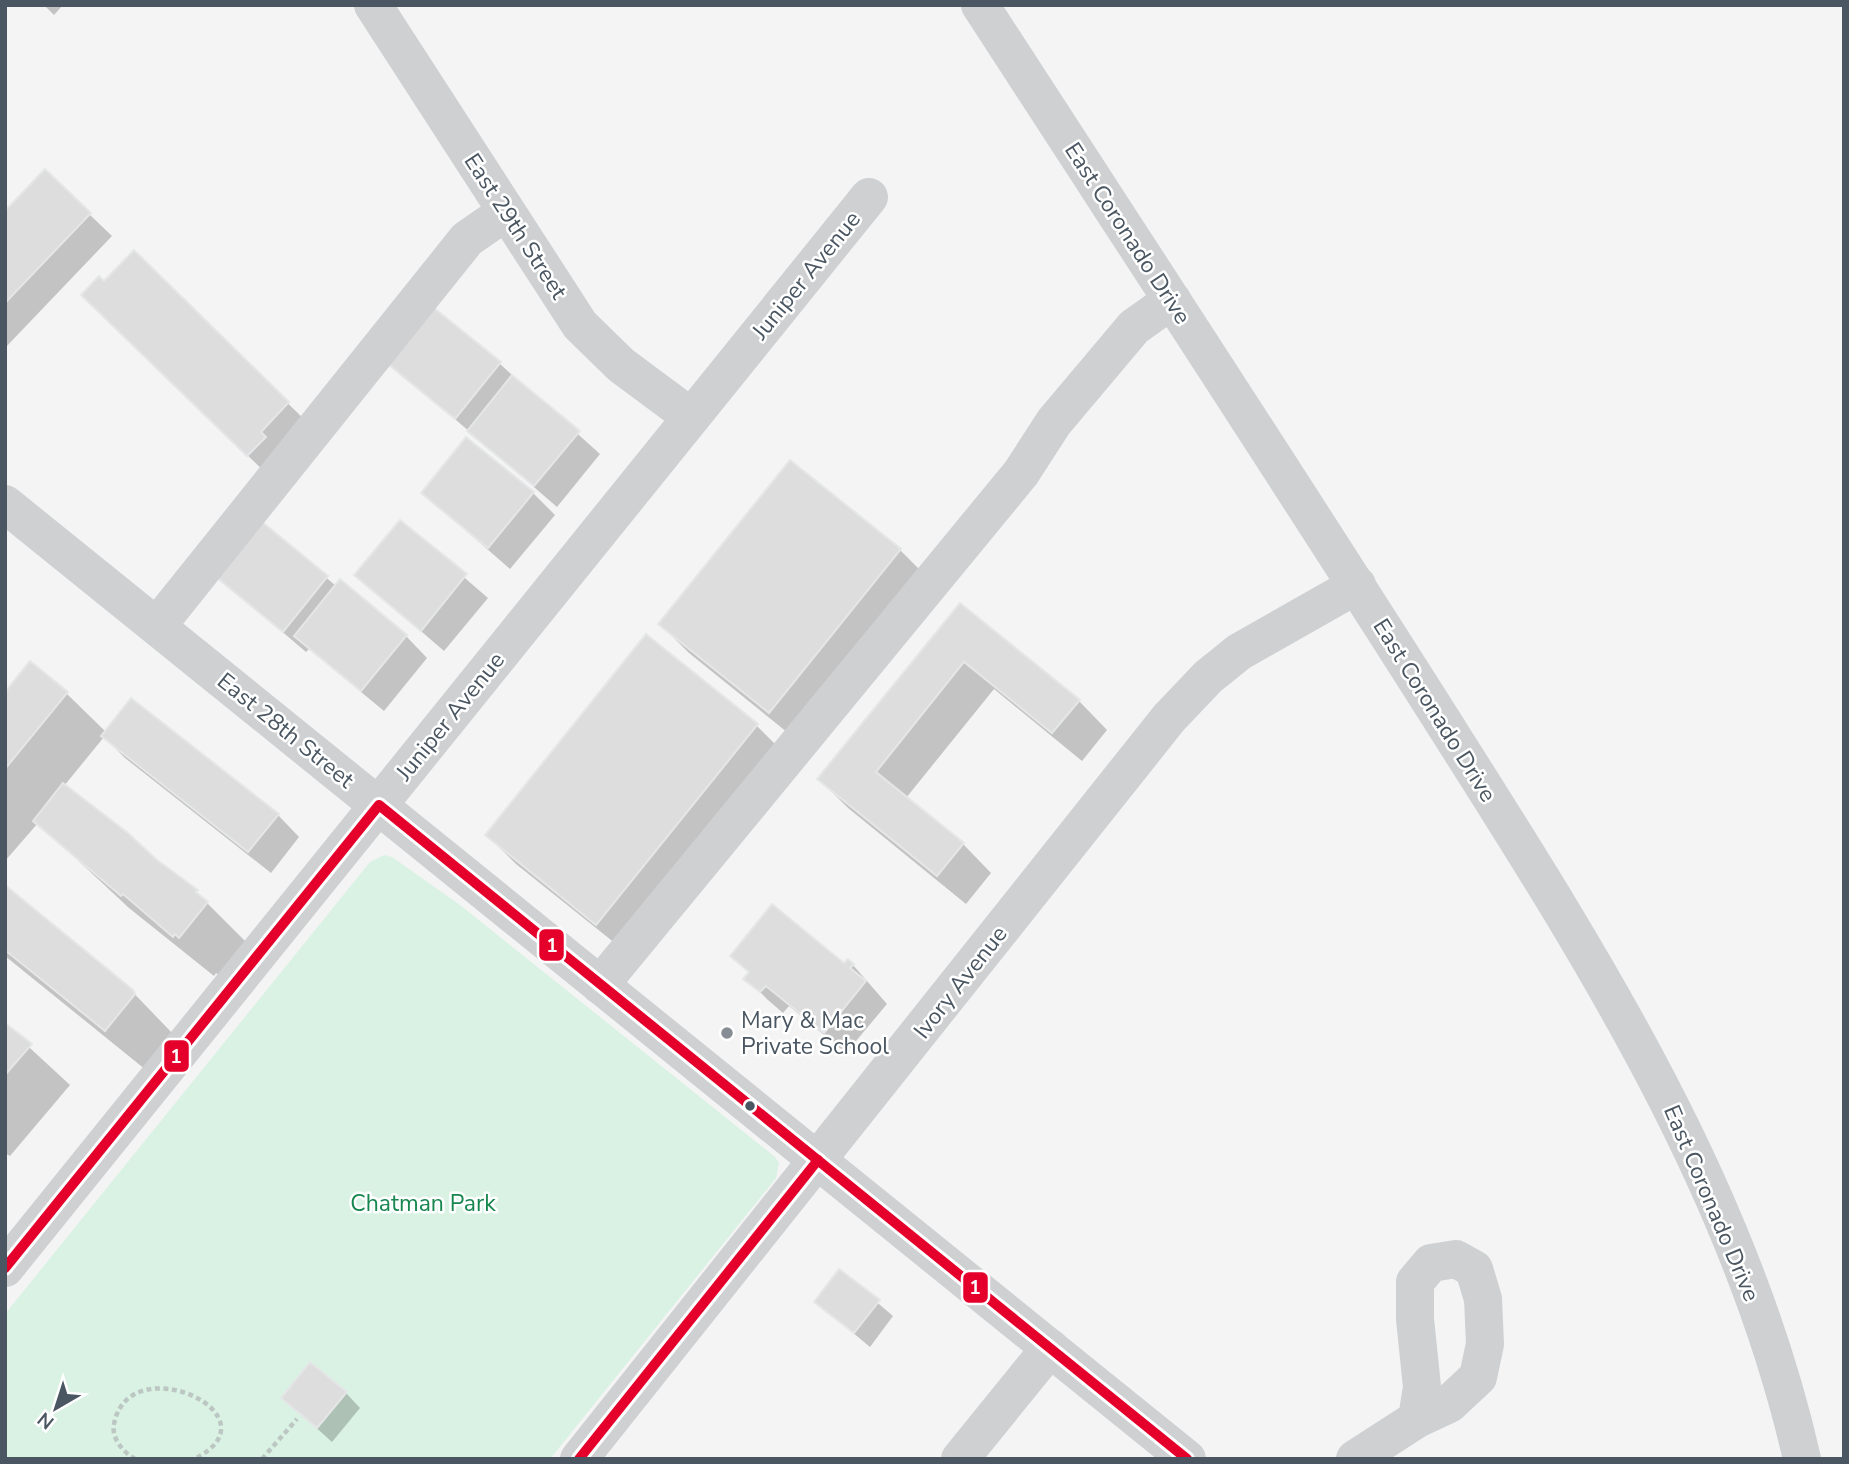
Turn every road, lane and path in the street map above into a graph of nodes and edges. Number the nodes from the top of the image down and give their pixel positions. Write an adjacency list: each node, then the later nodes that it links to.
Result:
1 (373, 5): 4 (street, East 29th Street)
2 (980, 5): 5 (street, East Coronado Drive)
3 (869, 197): 6 (street, Juniper Avenue)
4 (506, 212): 6 (street, East 29th Street); 9 (street)
5 (1172, 300): 8 (street, East Coronado Drive); 11 (street)
6 (691, 417): 10 (street, Juniper Avenue)
7 (5, 504): 9 (street, East 28th Street)
8 (1357, 585): 12 (street, Ivory Avenue); 25 (street, East Coronado Drive)
9 (156, 626): 10 (street, East 28th Street)
10 (379, 806): 11 (street, East 28th Street); 13 (street, Juniper Avenue)
11 (600, 985): 12 (street, East 28th Street)
12 (818, 1160): 14 (street, East 28th Street); 21 (street, Ivory Avenue)
13 (5, 1268)
14 (1050, 1348): 22 (street); 23 (street, East 28th Street)
15 (297, 1419): 20 (path)
16 (1417, 1419): 24 (street)
17 (205, 1456): 18 (path); 19 (path)
18 (135, 1459)
19 (194, 1459)
20 (262, 1459)
21 (579, 1459)
22 (960, 1459)
23 (1187, 1459)
24 (1355, 1459)
25 (1802, 1459)

